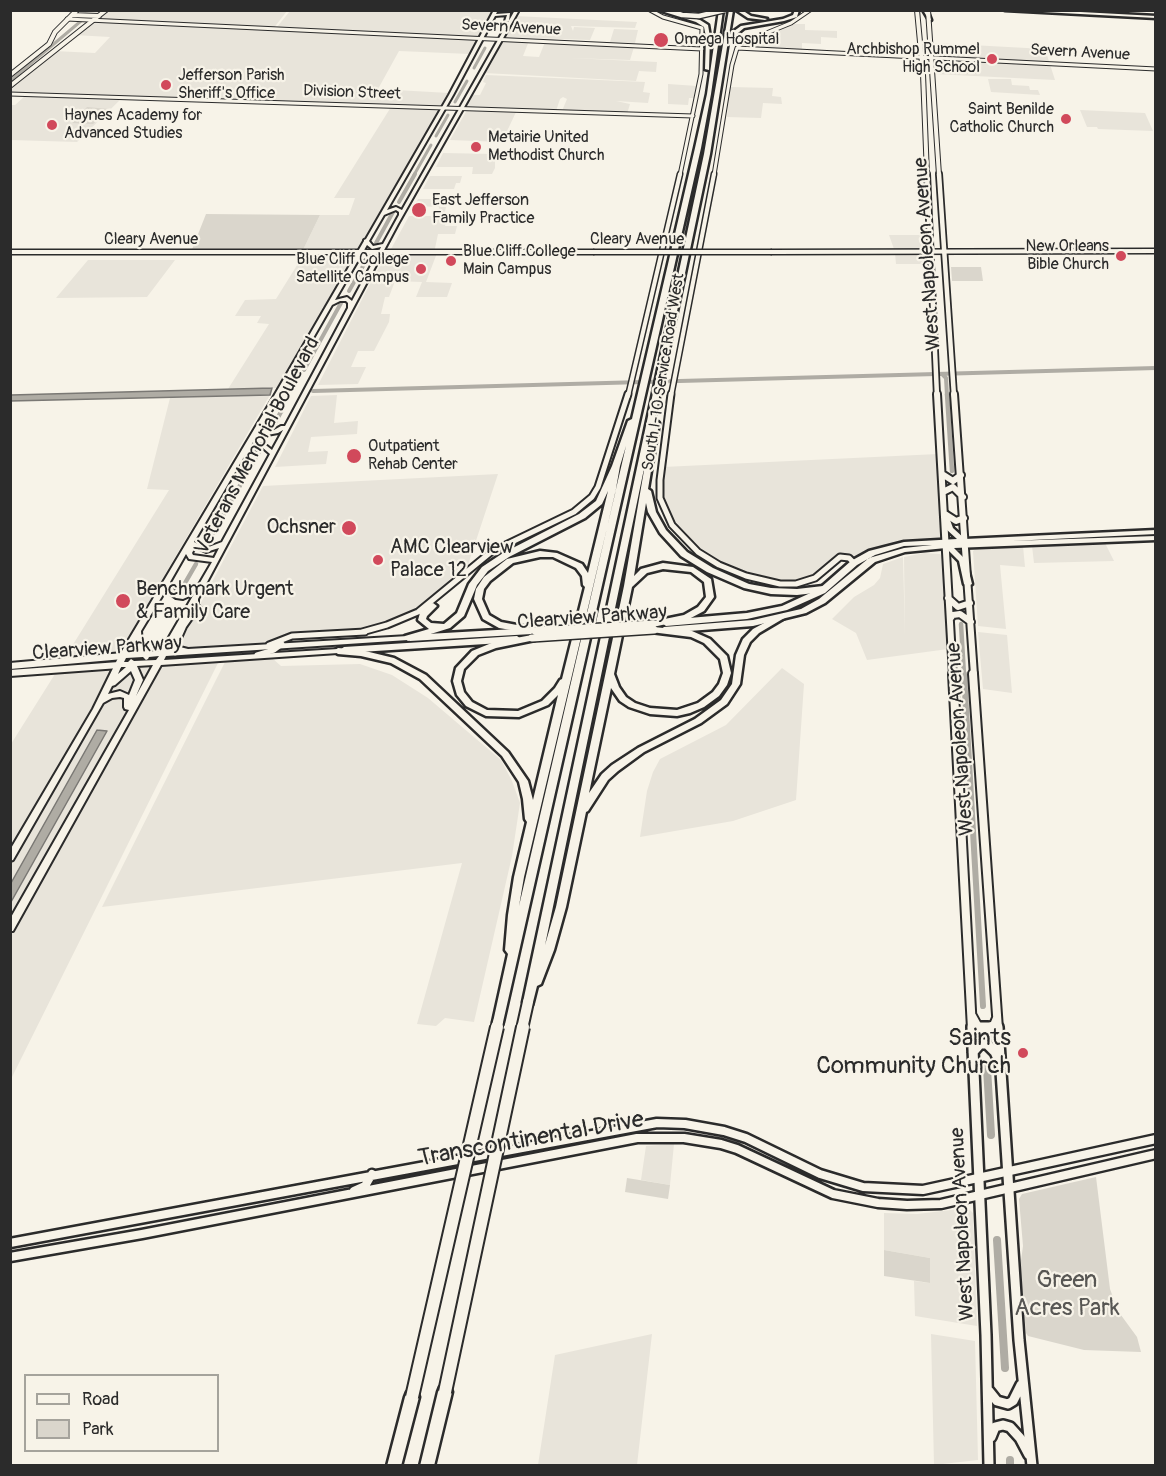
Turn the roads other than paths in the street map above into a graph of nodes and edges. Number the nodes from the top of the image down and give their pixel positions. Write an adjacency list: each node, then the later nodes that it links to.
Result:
1 (77, 10): 22 (main road)
2 (106, 10): 20 (main road)
3 (501, 10): 4 (main road)
4 (516, 10): 25 (main road, Veterans Memorial Boulevard)
5 (652, 10): 27 (highway); 34 (street)
6 (661, 10): 27 (highway, bridge)
7 (666, 10): 10 (highway, bridge)
8 (672, 10): 9 (highway)
9 (709, 10)
10 (720, 10): 55 (highway); 66 (highway)
11 (735, 10): 12 (highway); 33 (highway); 43 (highway)
12 (790, 10)
13 (797, 10): 33 (highway)
14 (810, 10): 36 (street)
15 (927, 10): 24 (highway)
16 (1007, 10): 21 (highway)
17 (1051, 10): 21 (highway)
18 (917, 12): 24 (main road); 38 (main road, West Napoleon Avenue)
19 (495, 13): 25 (main road); 26 (main road, Veterans Memorial Boulevard)
20 (101, 15): 22 (main road); 23 (main road)
21 (1155, 16)
22 (69, 17): 23 (street, Severn Avenue); 48 (main road)
23 (96, 20): 28 (main road); 30 (street, Severn Avenue)
24 (930, 20): 39 (main road, West Napoleon Avenue)
25 (508, 23): 26 (main road); 32 (main road, Veterans Memorial Boulevard)
26 (493, 27): 30 (main road, Veterans Memorial Boulevard); 31 (main road)
27 (707, 28): 55 (highway)
28 (84, 29): 29 (main road); 51 (main road)
29 (81, 34)
30 (483, 38): 31 (main road); 35 (main road, Veterans Memorial Boulevard)
31 (492, 38): 32 (main road); 37 (main road)
32 (500, 39): 34 (street, Severn Avenue); 37 (main road, Veterans Memorial Boulevard)
33 (731, 40): 43 (highway)
34 (702, 48): 64 (street)
35 (476, 49): 37 (main road); 41 (main road, Veterans Memorial Boulevard)
36 (737, 49): 40 (street, Severn Avenue); 124 (street, South I-10 Service Road West)
37 (492, 50): 42 (main road, Veterans Memorial Boulevard)
38 (920, 51): 39 (main road); 40 (main road, West Napoleon Avenue)
39 (933, 57): 40 (street, Severn Avenue); 45 (main road, West Napoleon Avenue); 46 (street, Severn Avenue)
40 (921, 58): 44 (main road, West Napoleon Avenue)
41 (469, 62): 47 (main road); 49 (main road, Veterans Memorial Boulevard)
42 (487, 62): 47 (main road); 52 (main road, Veterans Memorial Boulevard)
43 (723, 64): 100 (highway)
44 (922, 65): 45 (main road); 57 (main road, West Napoleon Avenue)
45 (934, 66): 58 (main road, West Napoleon Avenue)
46 (1155, 69)
47 (472, 74): 49 (main road); 50 (main road); 52 (main road)
48 (10, 75)
49 (460, 77): 50 (main road, Veterans Memorial Boulevard)
50 (457, 83): 54 (main road, Veterans Memorial Boulevard)
51 (12, 84)
52 (473, 87): 56 (main road, Veterans Memorial Boulevard)
53 (10, 94): 59 (street, Division Street)
54 (451, 95): 56 (main road); 59 (main road, Veterans Memorial Boulevard)
55 (705, 95): 66 (highway)
56 (466, 100): 60 (main road, Veterans Memorial Boulevard)
57 (924, 103): 58 (main road); 61 (main road, West Napoleon Avenue)
58 (935, 104): 63 (main road, West Napoleon Avenue)
59 (442, 108): 60 (street, Division Street); 62 (main road, Veterans Memorial Boulevard)
60 (462, 109): 64 (street, Division Street); 65 (main road, Veterans Memorial Boulevard)
61 (925, 113): 63 (main road); 74 (main road, West Napoleon Avenue)
62 (439, 114): 65 (main road); 67 (main road, Veterans Memorial Boulevard)
63 (936, 114): 75 (main road, West Napoleon Avenue)
64 (693, 116): 116 (street)
65 (454, 121): 68 (main road, Veterans Memorial Boulevard)
66 (703, 121): 101 (highway)
67 (430, 130): 69 (main road); 70 (main road, Veterans Memorial Boulevard)
68 (447, 134): 69 (main road); 71 (main road, Veterans Memorial Boulevard)
69 (434, 140): 70 (main road); 71 (main road)
70 (417, 153): 72 (main road, Veterans Memorial Boulevard)
71 (435, 157): 73 (main road, Veterans Memorial Boulevard)
72 (391, 197): 73 (main road); 76 (main road, Veterans Memorial Boulevard)
73 (410, 201): 77 (main road, Veterans Memorial Boulevard)
74 (930, 213): 75 (main road); 75 (main road); 79 (main road, West Napoleon Avenue)
75 (942, 213): 80 (main road, West Napoleon Avenue)
76 (381, 215): 77 (main road); 78 (main road, Veterans Memorial Boulevard)
77 (401, 215): 81 (main road, Veterans Memorial Boulevard)
78 (366, 240): 81 (main road); 86 (main road, Veterans Memorial Boulevard)
79 (930, 242): 80 (main road); 82 (main road, West Napoleon Avenue)
80 (946, 243): 83 (main road, West Napoleon Avenue)
81 (385, 245): 87 (main road, Veterans Memorial Boulevard)
82 (930, 251): 83 (street, Cleary Avenue); 87 (street, Cleary Avenue, bridge); 89 (main road, West Napoleon Avenue)
83 (946, 251): 84 (street, Cleary Avenue); 91 (main road, West Napoleon Avenue)
84 (1155, 251)
85 (10, 252): 86 (street, Cleary Avenue)
86 (359, 252): 87 (street, Cleary Avenue); 90 (main road, Veterans Memorial Boulevard)
87 (382, 252): 88 (main road, Veterans Memorial Boulevard)
88 (377, 260): 90 (main road); 94 (main road, Veterans Memorial Boulevard)
89 (931, 261): 91 (main road); 93 (main road, West Napoleon Avenue)
90 (354, 262): 92 (main road, Veterans Memorial Boulevard)
91 (946, 263): 95 (main road, West Napoleon Avenue)
92 (340, 285): 94 (main road); 96 (main road, Veterans Memorial Boulevard)
93 (932, 289): 95 (main road); 97 (main road, West Napoleon Avenue)
94 (361, 290): 99 (main road, Veterans Memorial Boulevard)
95 (948, 290): 98 (main road, West Napoleon Avenue)
96 (328, 306): 99 (main road); 102 (main road, Veterans Memorial Boulevard)
97 (933, 306): 98 (main road); 107 (main road, West Napoleon Avenue)
98 (949, 307): 108 (main road, West Napoleon Avenue)
99 (351, 309): 103 (main road, Veterans Memorial Boulevard)
100 (655, 404): 109 (highway); 173 (highway)
101 (637, 415): 106 (highway); 172 (highway)
102 (261, 422): 103 (main road); 105 (main road, Veterans Memorial Boulevard)
103 (287, 424): 104 (main road, Veterans Memorial Boulevard)
104 (272, 453): 105 (main road); 120 (main road, Veterans Memorial Boulevard)
105 (243, 454): 117 (main road, Veterans Memorial Boulevard)
106 (616, 466): 118 (highway); 132 (highway)
107 (942, 474): 108 (main road); 110 (main road, West Napoleon Avenue)
108 (961, 475): 111 (main road, West Napoleon Avenue)
109 (646, 489): 130 (highway); 131 (highway)
110 (943, 492): 111 (main road); 112 (main road, West Napoleon Avenue)
111 (963, 497): 113 (main road, West Napoleon Avenue)
112 (945, 514): 113 (main road); 119 (highway); 121 (main road, West Napoleon Avenue)
113 (964, 518): 119 (main road, West Napoleon Avenue)
114 (1155, 532): 119 (highway, Clearview Parkway)
115 (1155, 538): 119 (highway, Clearview Parkway)
116 (514, 541): 136 (street); 143 (street)
117 (193, 542): 120 (main road); 123 (main road); 127 (main road, Veterans Memorial Boulevard)
118 (532, 542): 136 (highway); 147 (highway)
119 (964, 542): 121 (highway, Clearview Parkway); 129 (main road, West Napoleon Avenue)
120 (223, 544): 123 (main road, Veterans Memorial Boulevard)
121 (946, 545): 122 (highway, Clearview Parkway); 125 (highway, Clearview Parkway); 129 (highway); 133 (main road, West Napoleon Avenue)
122 (872, 553): 124 (highway, Clearview Parkway); 125 (highway)
123 (216, 560): 128 (main road, Veterans Memorial Boulevard)
124 (854, 563): 126 (highway); 131 (highway, Clearview Parkway)
125 (864, 566): 126 (highway, Clearview Parkway)
126 (847, 580): 137 (highway, Clearview Parkway)
127 (168, 583): 128 (main road); 142 (main road, Veterans Memorial Boulevard)
128 (203, 583): 134 (main road, Veterans Memorial Boulevard)
129 (968, 584): 135 (main road, West Napoleon Avenue)
130 (628, 586): 141 (highway); 163 (highway)
131 (823, 589): 139 (highway, Clearview Parkway)
132 (587, 591): 145 (highway); 161 (highway)
133 (948, 598): 135 (main road); 138 (main road, West Napoleon Avenue)
134 (192, 601): 144 (main road, Veterans Memorial Boulevard); 153 (main road)
135 (970, 603): 140 (main road, West Napoleon Avenue)
136 (433, 606): 143 (street)
137 (782, 617): 139 (highway, Clearview Parkway); 168 (highway)
138 (950, 619): 140 (main road); 174 (main road, West Napoleon Avenue)
139 (734, 621): 141 (highway, Clearview Parkway)
140 (971, 622): 175 (main road, West Napoleon Avenue)
141 (654, 627): 145 (highway, Clearview Parkway, bridge); 163 (highway)
142 (138, 630): 156 (main road); 158 (main road, Veterans Memorial Boulevard)
143 (362, 632): 146 (street, Clearview Parkway)
144 (174, 633): 156 (main road); 157 (main road, Veterans Memorial Boulevard)
145 (534, 634): 148 (highway, Clearview Parkway); 161 (highway)
146 (301, 636): 150 (street, Clearview Parkway); 151 (street, Clearview Parkway)
147 (408, 638): 148 (highway, Clearview Parkway); 149 (main road, Clearview Parkway)
148 (458, 640): 152 (highway, Clearview Parkway)
149 (318, 643): 151 (main road, Clearview Parkway); 154 (main road)
150 (269, 645): 151 (main road, Clearview Parkway); 153 (main road, Clearview Parkway)
151 (280, 645): 155 (street)
152 (338, 651): 154 (main road, Clearview Parkway); 169 (highway)
153 (195, 653): 157 (main road, Clearview Parkway)
154 (278, 654): 155 (main road, Clearview Parkway)
155 (257, 655): 157 (main road, Clearview Parkway)
156 (146, 657): 157 (main road); 158 (main road); 158 (main road, Clearview Parkway)
157 (160, 659): 158 (main road, Clearview Parkway); 167 (main road, Veterans Memorial Boulevard)
158 (129, 660): 159 (main road, Clearview Parkway); 159 (main road, Veterans Memorial Boulevard); 160 (main road, Clearview Parkway); 164 (main road); 166 (main road)
159 (119, 665): 162 (main road, Clearview Parkway); 164 (main road, Veterans Memorial Boulevard)
160 (10, 666)
161 (567, 671): 169 (highway)
162 (10, 672)
163 (609, 672): 168 (highway)
164 (107, 689): 165 (main road, Veterans Memorial Boulevard)
165 (99, 704): 166 (main road); 170 (main road, Veterans Memorial Boulevard)
166 (128, 707): 167 (main road)
167 (127, 718): 171 (main road, Veterans Memorial Boulevard)
168 (577, 830): 173 (highway)
169 (525, 851): 172 (highway)
170 (10, 858)
171 (10, 928)
172 (509, 974): 192 (highway, bridge)
173 (528, 1002): 193 (highway, bridge)
174 (971, 1014): 175 (main road); 176 (main road, West Napoleon Avenue)
175 (998, 1018): 177 (main road, West Napoleon Avenue)
176 (973, 1052): 177 (main road); 182 (main road, West Napoleon Avenue)
177 (1001, 1066): 180 (main road, West Napoleon Avenue)
178 (1155, 1139): 180 (street, Transcontinental Drive)
179 (1155, 1154): 183 (street, Transcontinental Drive)
180 (1008, 1173): 182 (street, Transcontinental Drive); 183 (main road, West Napoleon Avenue)
181 (372, 1174): 182 (street, Transcontinental Drive); 184 (street); 186 (street, Transcontinental Drive)
182 (978, 1180): 185 (main road, West Napoleon Avenue)
183 (1009, 1188): 185 (street, Transcontinental Drive); 188 (main road, West Napoleon Avenue)
184 (351, 1194): 185 (street, Transcontinental Drive); 187 (street, Transcontinental Drive)
185 (979, 1195): 189 (main road, West Napoleon Avenue)
186 (10, 1243)
187 (10, 1257)
188 (1022, 1381): 189 (main road); 191 (main road, West Napoleon Avenue)
189 (988, 1389): 190 (main road, West Napoleon Avenue)
190 (989, 1443): 191 (main road); 194 (main road, West Napoleon Avenue)
191 (1031, 1461)
192 (394, 1466)
193 (427, 1466)
194 (989, 1466)

